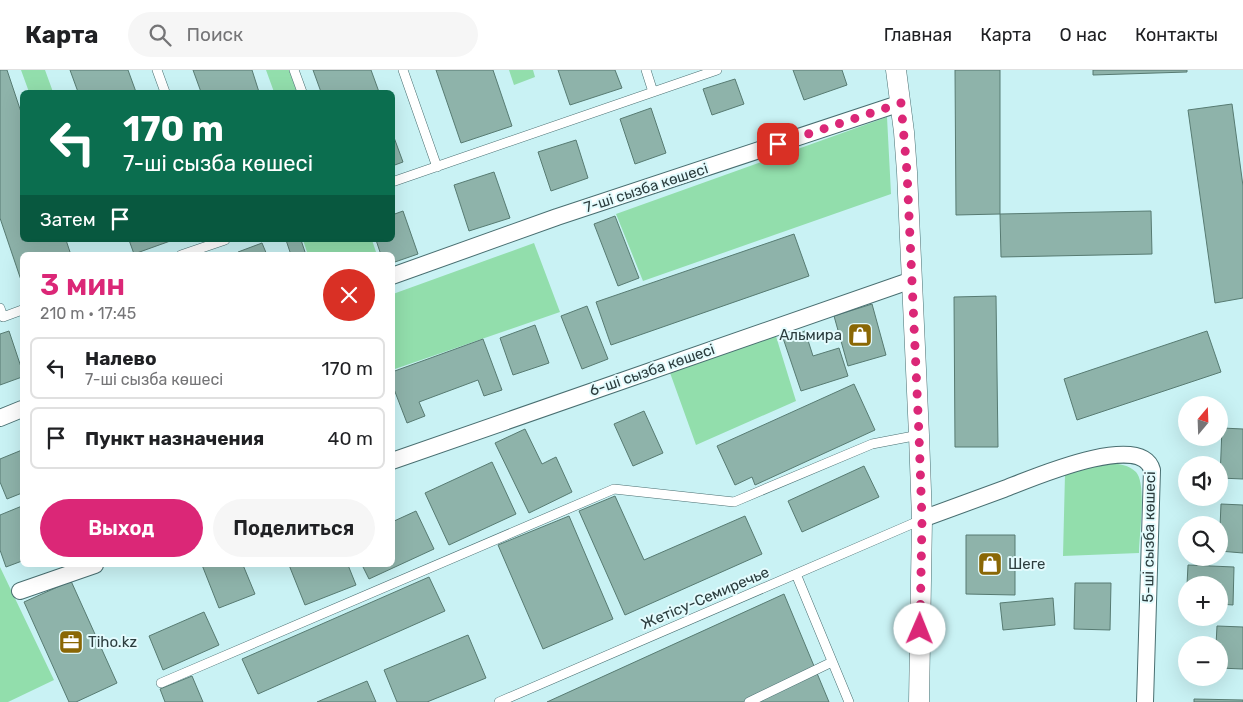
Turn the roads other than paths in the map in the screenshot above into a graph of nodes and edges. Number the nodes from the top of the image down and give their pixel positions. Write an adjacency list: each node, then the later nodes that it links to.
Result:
1 (157, 70): 7 (lane)
2 (294, 70): 8 (lane)
3 (403, 70): 11 (lane)
4 (646, 70): 9 (lane)
5 (718, 70): 9 (lane)
6 (896, 70): 10 (street)
7 (164, 90)
8 (301, 90)
9 (653, 92): 11 (lane)
10 (901, 103): 15 (street, 7-ші сызба көшесі); 16 (street)
11 (437, 167): 12 (lane)
12 (395, 181)
13 (217, 242): 14 (lane)
14 (189, 252)
15 (395, 275)
16 (912, 280): 21 (street); 22 (street, 6-ші сызба көшесі)
17 (20, 310): 18 (lane)
18 (1, 314)
19 (20, 411): 20 (street)
20 (0, 418)
21 (919, 435): 23 (street); 28 (lane)
22 (395, 460)
23 (922, 520): 25 (lane, Жетісу-Семиречье); 32 (street); 33 (street, 5-ші сызба көшесі)
24 (88, 567): 26 (street)
25 (796, 574): 27 (lane); 29 (lane, Жетісу-Семиречье)
26 (20, 591)
27 (832, 662): 30 (lane); 31 (lane)
28 (160, 683)
29 (499, 702)
30 (749, 702)
31 (849, 702)
32 (919, 702)
33 (1145, 702)

